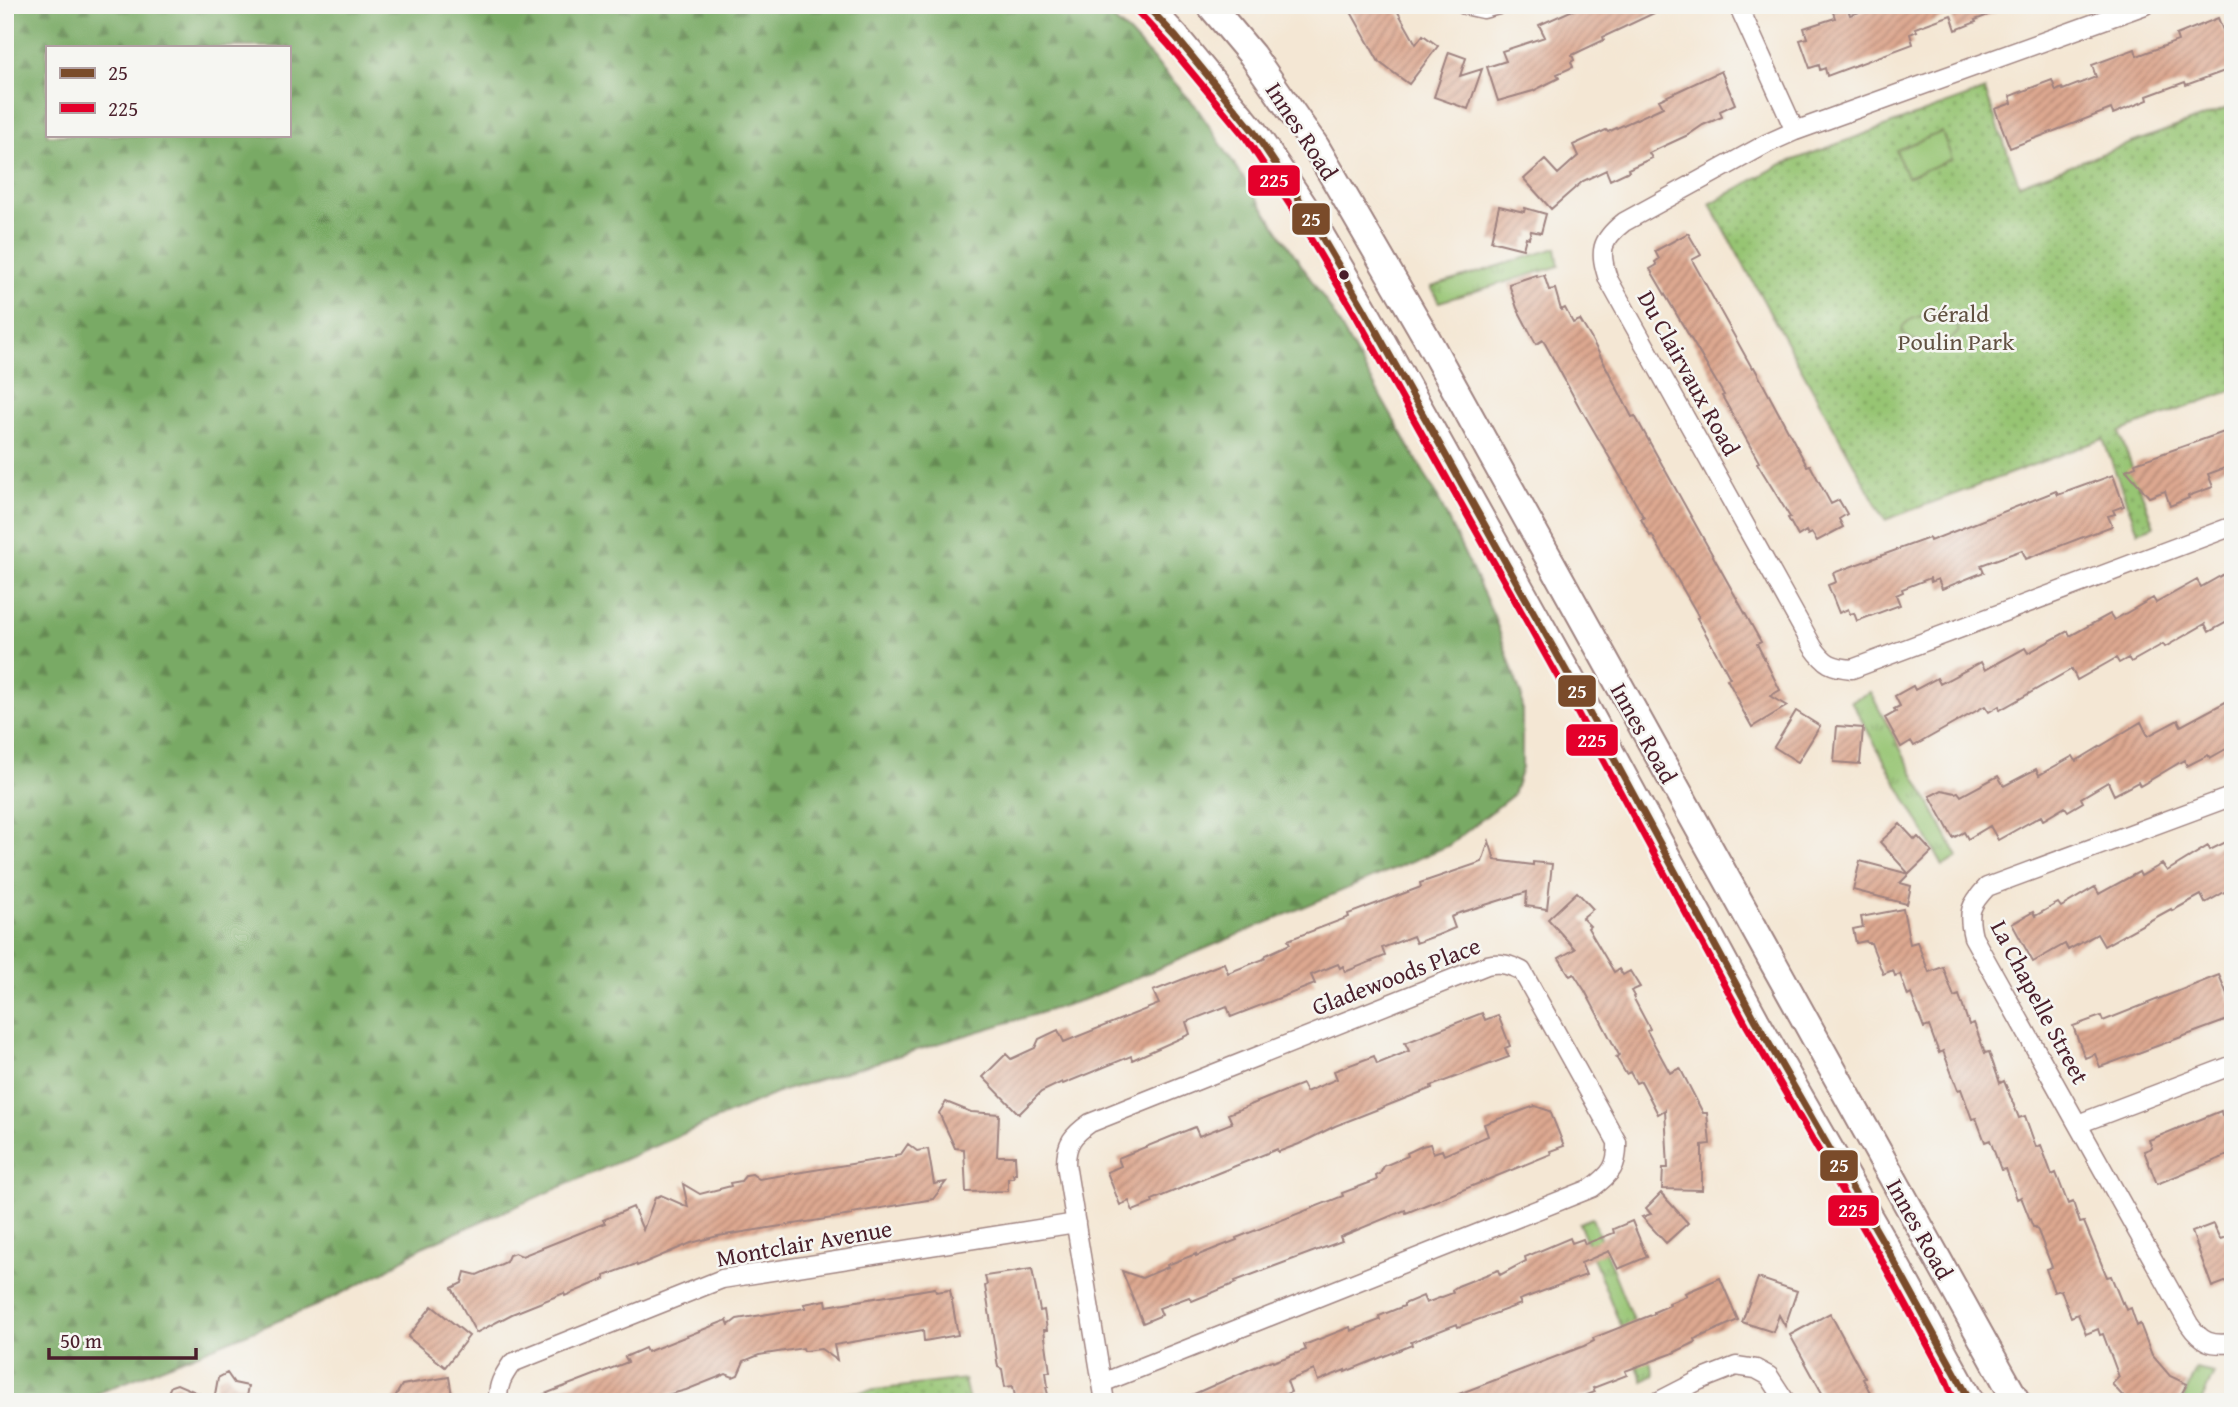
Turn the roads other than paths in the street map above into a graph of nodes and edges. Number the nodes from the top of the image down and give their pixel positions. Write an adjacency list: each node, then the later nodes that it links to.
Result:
1 (1146, 5): 19 (main road, Innes Road)
2 (1210, 5): 20 (main road, Innes Road)
3 (1465, 5): 4 (street)
4 (1498, 5)
5 (1738, 5): 7 (street)
6 (2145, 5): 7 (street, Du Clairvaux Road)
7 (1795, 131): 8 (street, Du Clairvaux Road)
8 (2233, 526)
9 (2233, 796): 11 (street, La Chapelle Street)
10 (2233, 1065): 11 (street)
11 (2078, 1125): 13 (street, La Chapelle Street)
12 (1076, 1223): 14 (street, Gladewoods Place); 14 (street, Gladewoods Place); 15 (street, Montclair Avenue)
13 (2233, 1343)
14 (1102, 1383): 16 (street, Gladewoods Place)
15 (498, 1402)
16 (1105, 1402)
17 (1657, 1402): 18 (street)
18 (1786, 1402)
19 (1969, 1402)
20 (2017, 1402)

